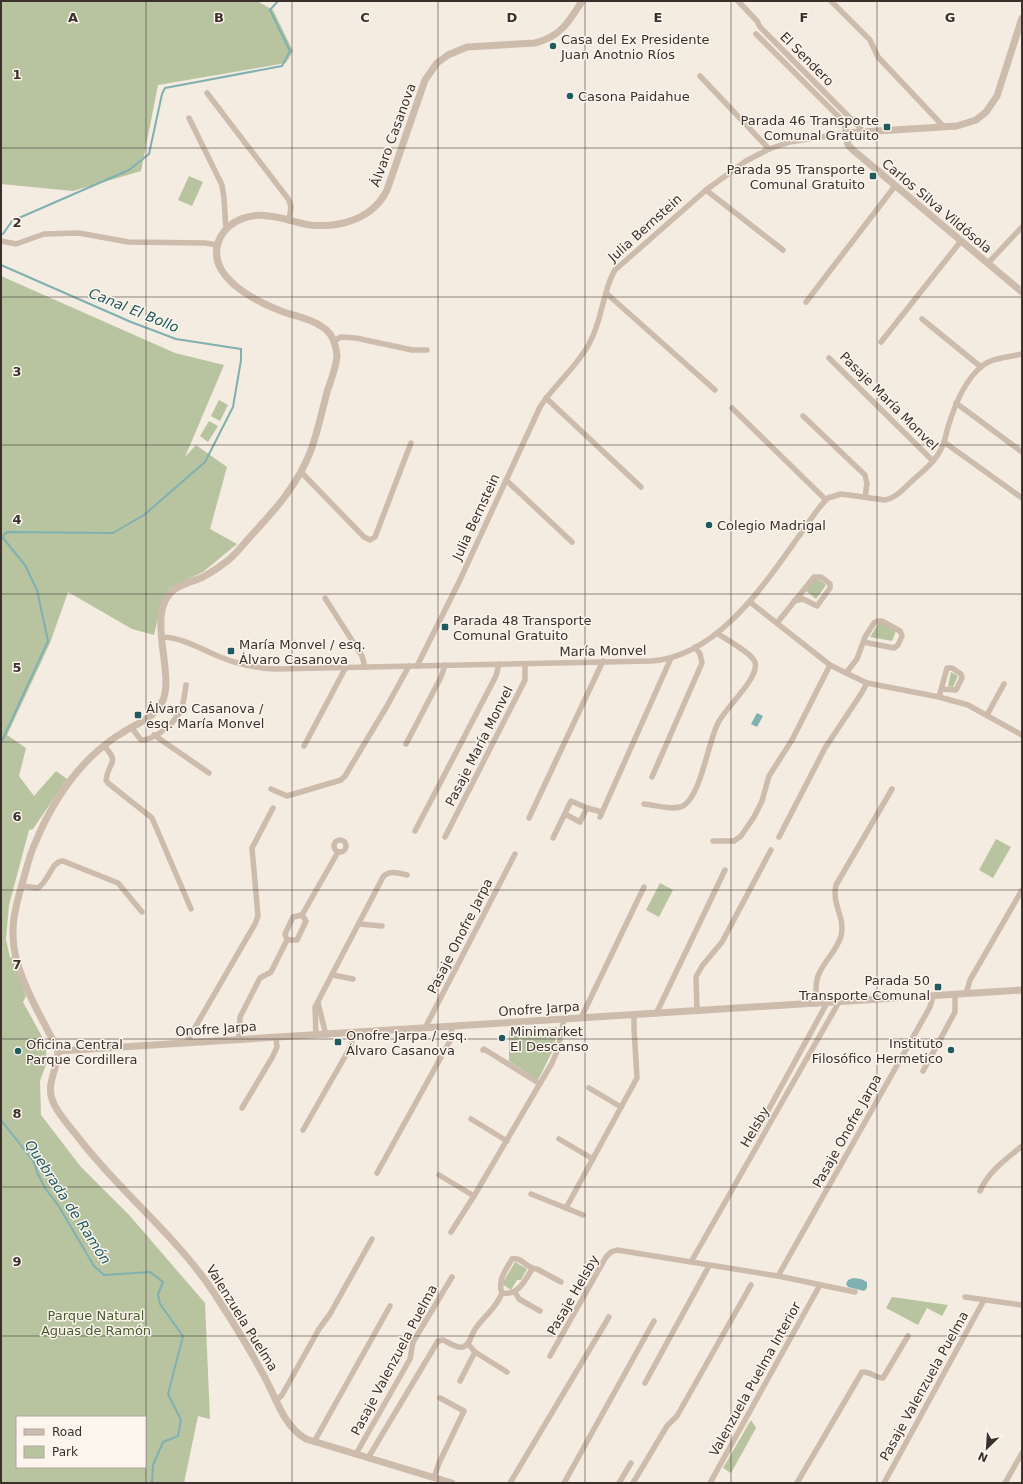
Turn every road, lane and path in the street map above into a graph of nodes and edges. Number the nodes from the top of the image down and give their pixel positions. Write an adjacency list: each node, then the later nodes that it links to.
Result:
1 (582, 1): 16 (street, Álvaro Casanova)
2 (738, 1): 11 (street, El Sendero)
3 (831, 1): 10 (street)
4 (1022, 18): 5 (street, Julia Bernstein)
5 (1021, 29): 10 (street, Julia Bernstein)
6 (756, 34): 12 (street)
7 (700, 76): 13 (street)
8 (207, 93): 16 (street)
9 (189, 118): 18 (street)
10 (944, 127): 11 (street, Julia Bernstein)
11 (863, 131): 12 (street, Julia Bernstein)
12 (846, 133): 13 (street, Julia Bernstein); 14 (street, Carlos Silva Vildósola)
13 (769, 149): 15 (street, Julia Bernstein)
14 (895, 186): 20 (street, Carlos Silva Vildósola); 26 (street)
15 (706, 190): 22 (street); 25 (street, Julia Bernstein)
16 (289, 221): 18 (street, Álvaro Casanova)
17 (1022, 227): 23 (street)
18 (226, 230): 21 (street, Álvaro Casanova)
19 (1, 241): 21 (street)
20 (960, 241): 23 (street, Carlos Silva Vildósola); 29 (street)
21 (218, 245): 28 (street, Álvaro Casanova)
22 (783, 250)
23 (988, 263): 24 (street, Carlos Silva Vildósola)
24 (1022, 292)
25 (606, 293): 34 (street); 35 (street, Julia Bernstein)
26 (806, 302)
27 (922, 319): 33 (street)
28 (334, 341): 30 (street); 43 (street)
29 (881, 342)
30 (427, 350)
31 (1022, 354): 33 (street)
32 (829, 358): 42 (street, Pasaje María Monvel)
33 (981, 367): 36 (street)
34 (715, 390)
35 (546, 398): 44 (street, Julia Bernstein); 45 (street)
36 (956, 403): 39 (street); 41 (street)
37 (732, 408): 48 (street)
38 (803, 416): 46 (street)
39 (944, 442): 42 (street); 47 (street, Pasaje María Monvel)
40 (411, 443): 43 (street)
41 (1022, 452)
42 (934, 461): 46 (street)
43 (302, 472): 55 (street)
44 (506, 480): 49 (street); 65 (street, Julia Bernstein)
45 (641, 487)
46 (865, 497): 48 (street)
47 (1022, 498)
48 (826, 500): 52 (street, María Monvel)
49 (572, 542)
50 (325, 598): 67 (street)
51 (794, 601): 51 (street); 53 (street)
52 (750, 602): 53 (street); 54 (street, María Monvel)
53 (777, 623): 63 (street)
54 (717, 633): 57 (street, María Monvel); 85 (street)
55 (161, 637): 66 (street, María Monvel); 75 (street)
56 (863, 642): 56 (street); 68 (street)
57 (695, 647): 58 (street, María Monvel); 82 (street)
58 (671, 658): 59 (street, María Monvel); 87 (street)
59 (603, 661): 61 (street, María Monvel); 89 (street)
60 (499, 664): 61 (street, María Monvel); 62 (street, María Monvel); 90 (street, Pasaje María Monvel)
61 (525, 664): 91 (street, Pasaje María Monvel)
62 (445, 665): 65 (street, María Monvel); 78 (street)
63 (830, 665): 68 (street); 94 (street)
64 (409, 666): 65 (street, María Monvel); 67 (street, María Monvel); 83 (street)
65 (418, 666)
66 (346, 667): 67 (street, María Monvel); 80 (street)
67 (365, 667)
68 (846, 673): 69 (street)
69 (867, 683): 73 (street); 92 (street)
70 (1004, 684): 74 (street)
71 (186, 685): 77 (street)
72 (942, 689): 72 (street); 73 (street)
73 (939, 697): 74 (street)
74 (987, 715): 76 (street)
75 (131, 727): 77 (street); 79 (street)
76 (1021, 733)
77 (154, 735): 81 (street)
78 (406, 744)
79 (104, 746): 100 (street); 103 (street)
80 (304, 746)
81 (210, 773)
82 (652, 777)
83 (271, 789)
84 (892, 789): 118 (street)
85 (644, 804)
86 (273, 808): 131 (street)
87 (587, 808): 88 (street); 88 (street)
88 (565, 814): 93 (street)
89 (529, 818)
90 (415, 831)
91 (445, 837)
92 (779, 837)
93 (553, 838)
94 (713, 841)
95 (771, 850): 119 (street)
96 (338, 852): 105 (street)
97 (515, 854): 125 (street, Pasaje Onofre Jarpa)
98 (725, 870): 120 (street)
99 (407, 875): 106 (street)
100 (21, 886): 104 (street); 133 (street)
101 (644, 887): 122 (street)
102 (1022, 890): 112 (street)
103 (192, 908)
104 (142, 912)
105 (302, 915): 108 (street); 108 (street)
106 (359, 924): 107 (street); 109 (street)
107 (382, 926)
108 (287, 940): 130 (street)
109 (333, 975): 110 (street); 116 (street)
110 (352, 979)
111 (1022, 990): 112 (street, Onofre Jarpa)
112 (966, 994): 113 (street, Onofre Jarpa)
113 (955, 995): 114 (street, Onofre Jarpa); 134 (street)
114 (933, 996): 115 (street, Onofre Jarpa); 158 (street, Pasaje Onofre Jarpa)
115 (839, 1002): 117 (street, Onofre Jarpa); 155 (street, Helsby)
116 (318, 1003): 127 (street); 128 (street)
117 (827, 1003): 118 (street, Onofre Jarpa); 141 (street)
118 (816, 1004): 119 (street, Onofre Jarpa)
119 (697, 1011): 120 (street, Onofre Jarpa)
120 (656, 1014): 121 (street, Onofre Jarpa)
121 (634, 1015): 122 (street, Onofre Jarpa); 137 (street)
122 (581, 1018): 123 (street, Onofre Jarpa)
123 (564, 1020): 124 (street, Onofre Jarpa); 135 (street)
124 (452, 1027): 125 (street, Onofre Jarpa); 146 (street)
125 (425, 1028): 126 (street, Onofre Jarpa)
126 (351, 1033): 127 (street, Onofre Jarpa); 140 (street)
127 (326, 1034): 128 (street, Onofre Jarpa)
128 (316, 1035): 129 (street, Onofre Jarpa)
129 (276, 1038): 130 (street, Onofre Jarpa); 138 (street)
130 (239, 1040): 131 (street, Onofre Jarpa)
131 (186, 1043): 133 (street, Onofre Jarpa)
132 (483, 1050): 135 (street)
133 (58, 1052): 181 (street, Valenzuela Puelma)
134 (922, 1070)
135 (540, 1084): 143 (street)
136 (589, 1088): 137 (street)
137 (621, 1107): 145 (street)
138 (242, 1108)
139 (471, 1119): 143 (street)
140 (303, 1130)
141 (754, 1136)
142 (559, 1138): 145 (street)
143 (507, 1141): 150 (street)
144 (1022, 1146): 148 (street)
145 (593, 1159): 151 (street)
146 (377, 1173)
147 (439, 1175): 150 (street)
148 (980, 1191)
149 (531, 1194): 151 (street)
150 (474, 1196): 153 (street)
151 (566, 1208): 152 (street)
152 (583, 1215)
153 (451, 1232)
154 (372, 1239): 181 (street)
155 (691, 1262): 156 (street); 176 (street, Pasaje Helsby)
156 (709, 1266): 158 (street); 179 (street)
157 (532, 1269): 160 (street); 163 (street); 165 (street)
158 (778, 1276): 162 (street)
159 (452, 1277): 183 (street, Pasaje Valenzuela Puelma)
160 (561, 1282)
161 (751, 1285): 192 (street)
162 (820, 1285): 164 (street); 193 (street, Valenzuela Puelma Interior)
163 (515, 1292): 165 (street); 170 (street)
164 (856, 1292)
165 (502, 1293): 174 (street)
166 (965, 1297): 167 (street)
167 (984, 1300): 168 (street); 195 (street, Pasaje Valenzuela Puelma)
168 (1022, 1305)
169 (390, 1306): 182 (street)
170 (540, 1311)
171 (609, 1317): 189 (street)
172 (654, 1321): 190 (street)
173 (908, 1336): 194 (street)
174 (468, 1344): 175 (street); 185 (street, Pasaje Valenzuela Puelma)
175 (475, 1352): 177 (street); 178 (street)
176 (550, 1356)
177 (507, 1372)
178 (460, 1381)
179 (645, 1383)
180 (440, 1398): 187 (street)
181 (277, 1400): 182 (street, Valenzuela Puelma)
182 (314, 1442): 183 (street, Valenzuela Puelma)
183 (356, 1454): 185 (street, Valenzuela Puelma)
184 (1022, 1454): 196 (street)
185 (368, 1458): 187 (street, Valenzuela Puelma)
186 (631, 1463): 191 (street)
187 (434, 1478): 188 (street, Valenzuela Puelma)
188 (452, 1483)
189 (510, 1483)
190 (564, 1483)
191 (620, 1483)
192 (633, 1483)
193 (710, 1483)
194 (797, 1483)
195 (884, 1483)
196 (1005, 1483)

